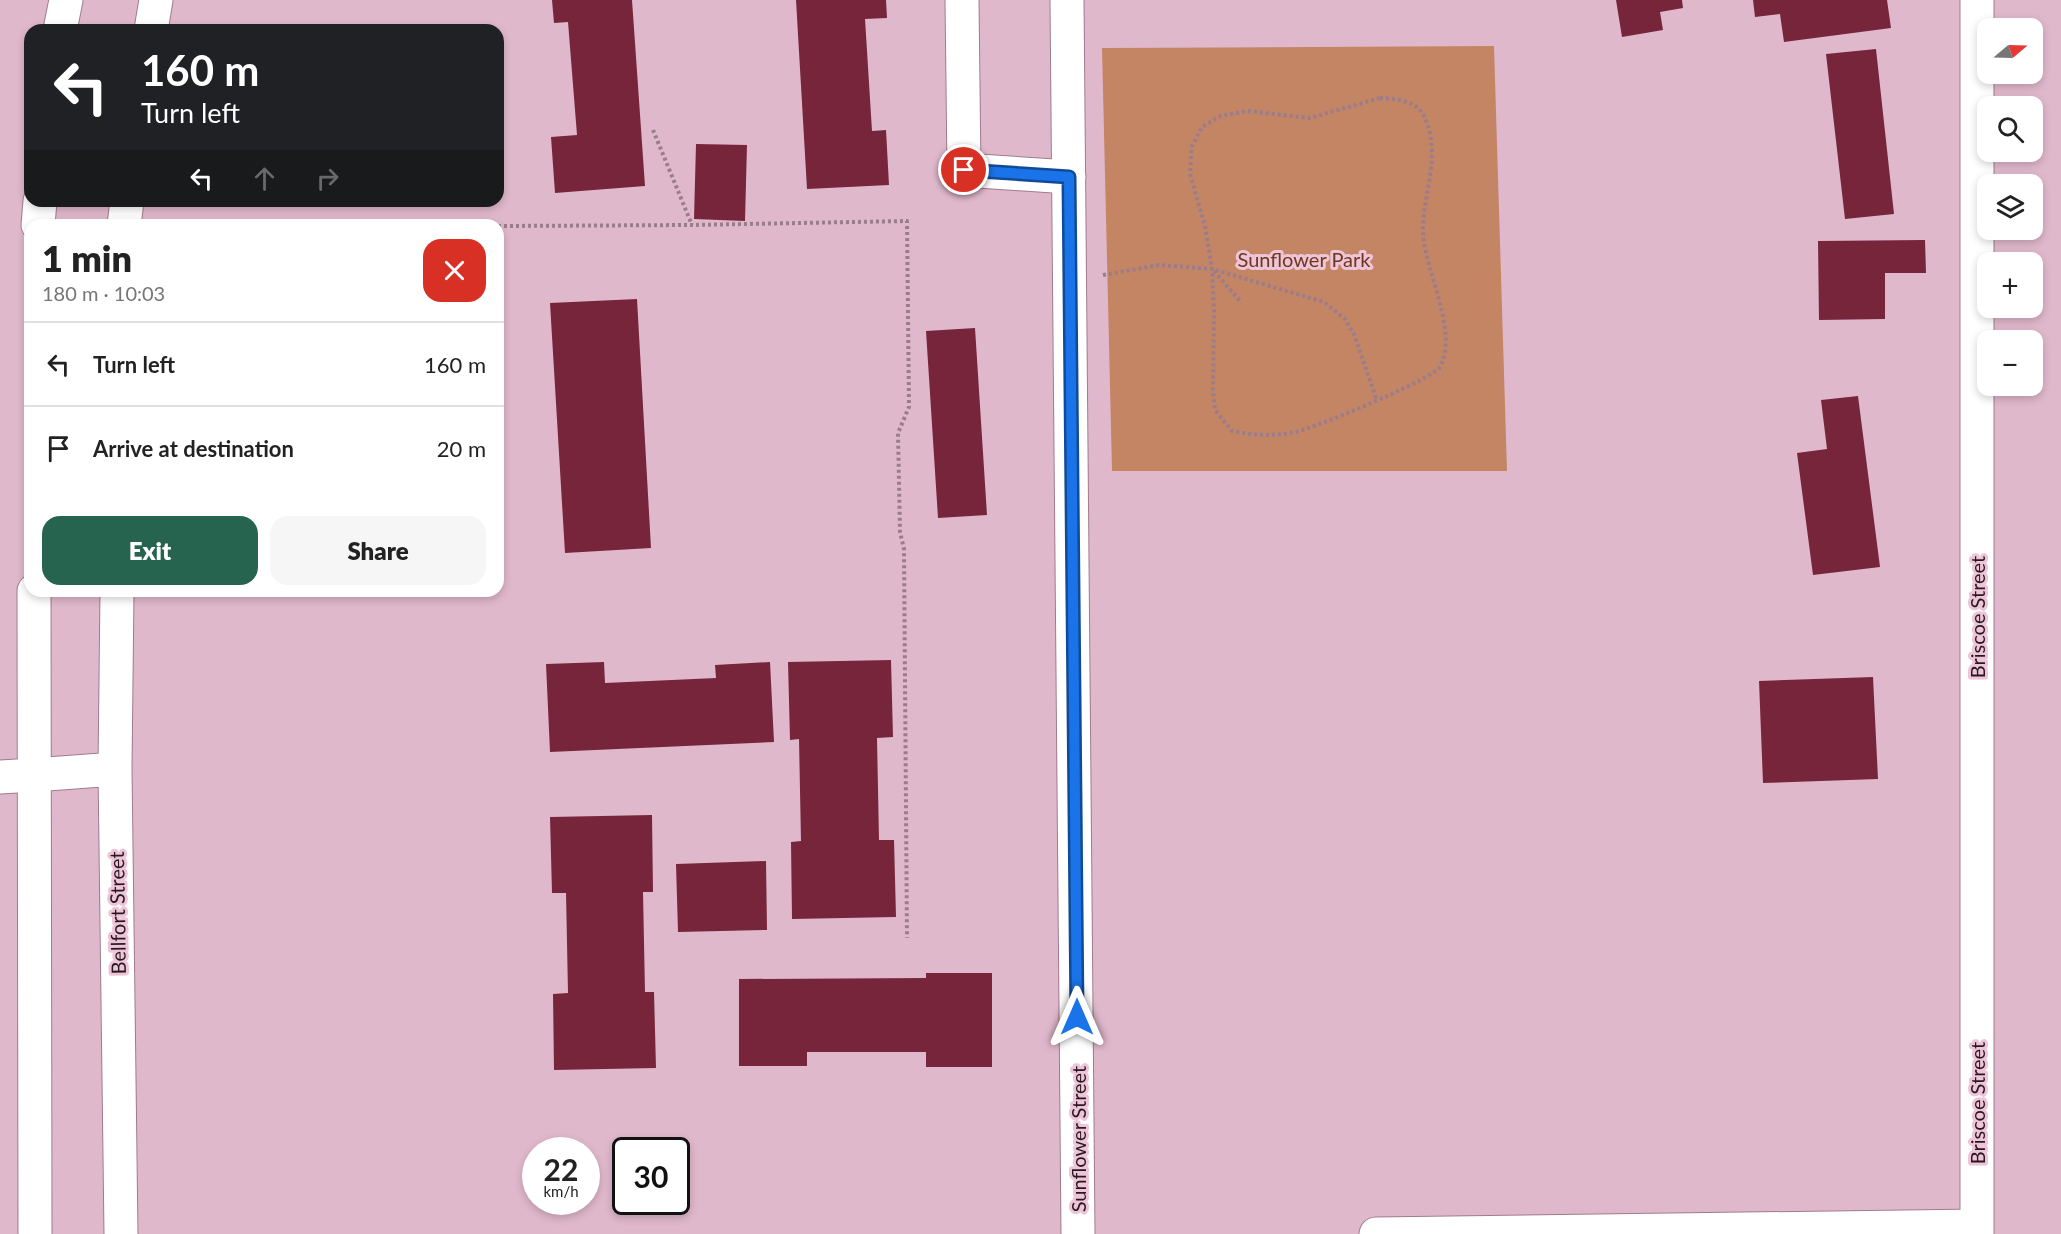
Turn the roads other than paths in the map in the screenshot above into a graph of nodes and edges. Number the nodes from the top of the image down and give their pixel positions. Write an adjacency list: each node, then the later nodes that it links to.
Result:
1 (66, 0): 6 (street)
2 (156, 0): 7 (street)
3 (962, 0): 8 (street)
4 (1067, 0): 8 (street, Sunflower Street)
5 (1977, 0): 14 (street, Briscoe Street)
6 (61, 24)
7 (152, 24)
8 (1069, 177): 19 (street, Sunflower Street)
9 (34, 597): 12 (street)
10 (117, 597): 11 (street, Bellfort Street)
11 (116, 769): 12 (street); 18 (street, Bellfort Street)
12 (34, 775): 13 (street); 17 (street)
13 (0, 777)
14 (1977, 1230): 15 (street)
15 (1546, 1232): 16 (street)
16 (1438, 1233): 20 (street)
17 (35, 1234)
18 (121, 1234)
19 (1078, 1234)
20 (1376, 1234)

